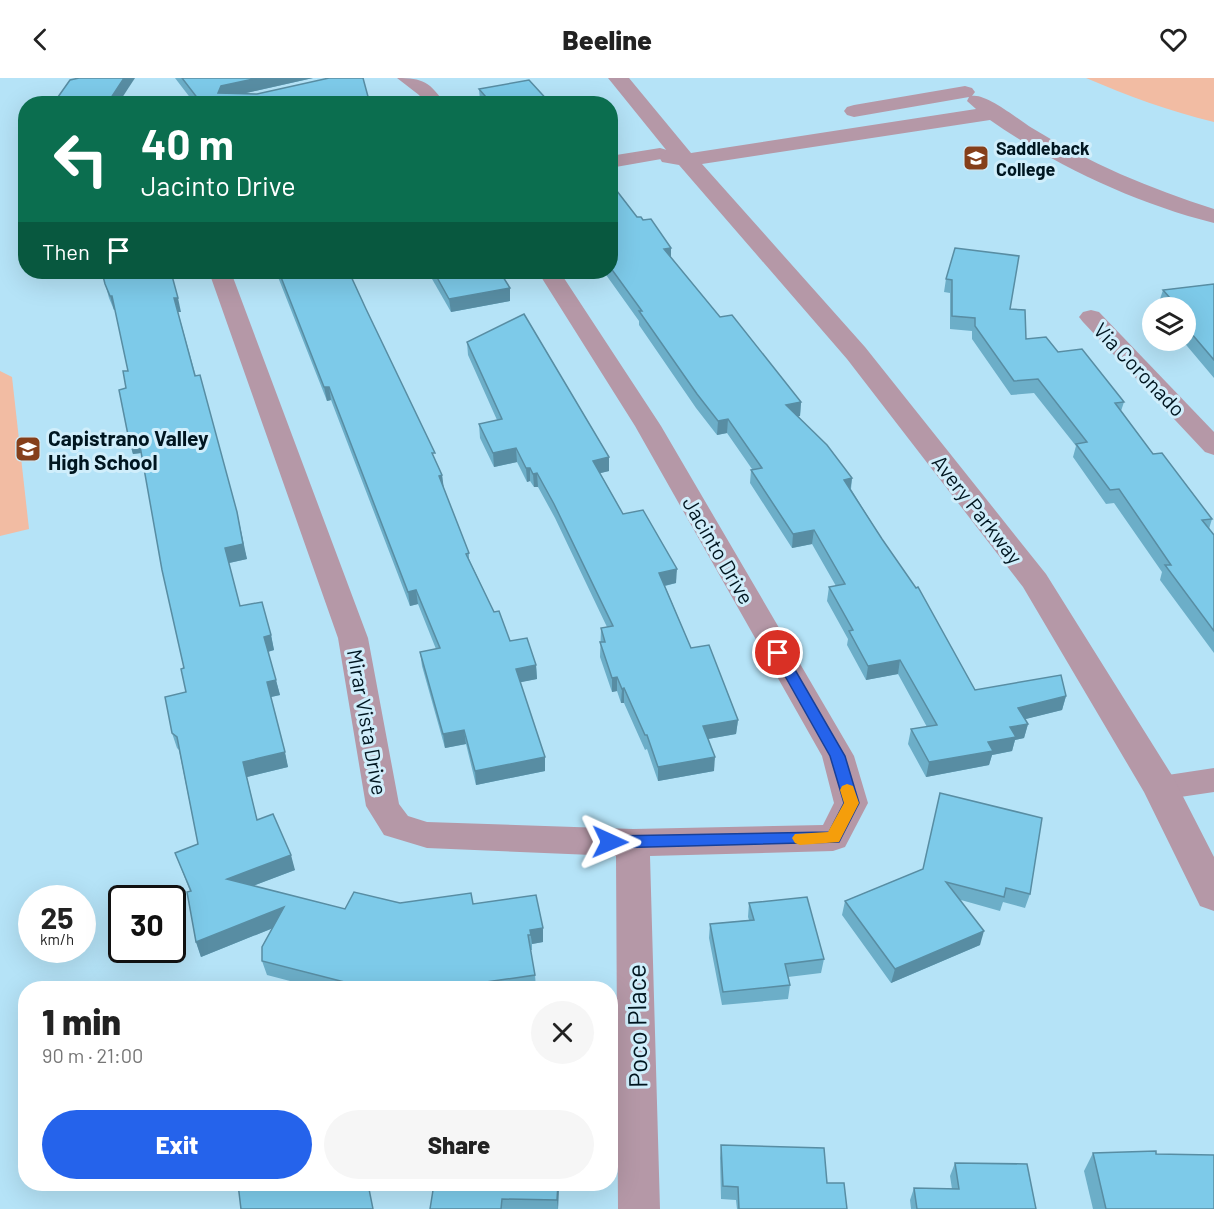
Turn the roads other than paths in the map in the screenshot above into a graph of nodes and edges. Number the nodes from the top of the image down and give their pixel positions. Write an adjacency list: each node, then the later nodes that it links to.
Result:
1 (406, 78): 4 (street)
2 (618, 78): 8 (street)
3 (957, 85): 5 (street); 6 (street)
4 (430, 96)
5 (993, 113): 10 (street); 11 (street)
6 (838, 114)
7 (727, 133): 8 (street)
8 (666, 148): 9 (street); 10 (street)
9 (618, 160)
10 (687, 160): 17 (street, Avery Parkway)
11 (1214, 216)
12 (223, 279): 19 (street, Mirar Vista Drive)
13 (554, 279): 18 (street, Jacinto Drive)
14 (1091, 317): 15 (street, Via Coronado)
15 (1214, 447)
16 (1214, 780): 17 (street)
17 (1160, 787): 20 (street, Avery Parkway)
18 (833, 838): 19 (street, Mirar Vista Drive)
19 (633, 843): 21 (street, Poco Place)
20 (1214, 896)
21 (639, 1209)

